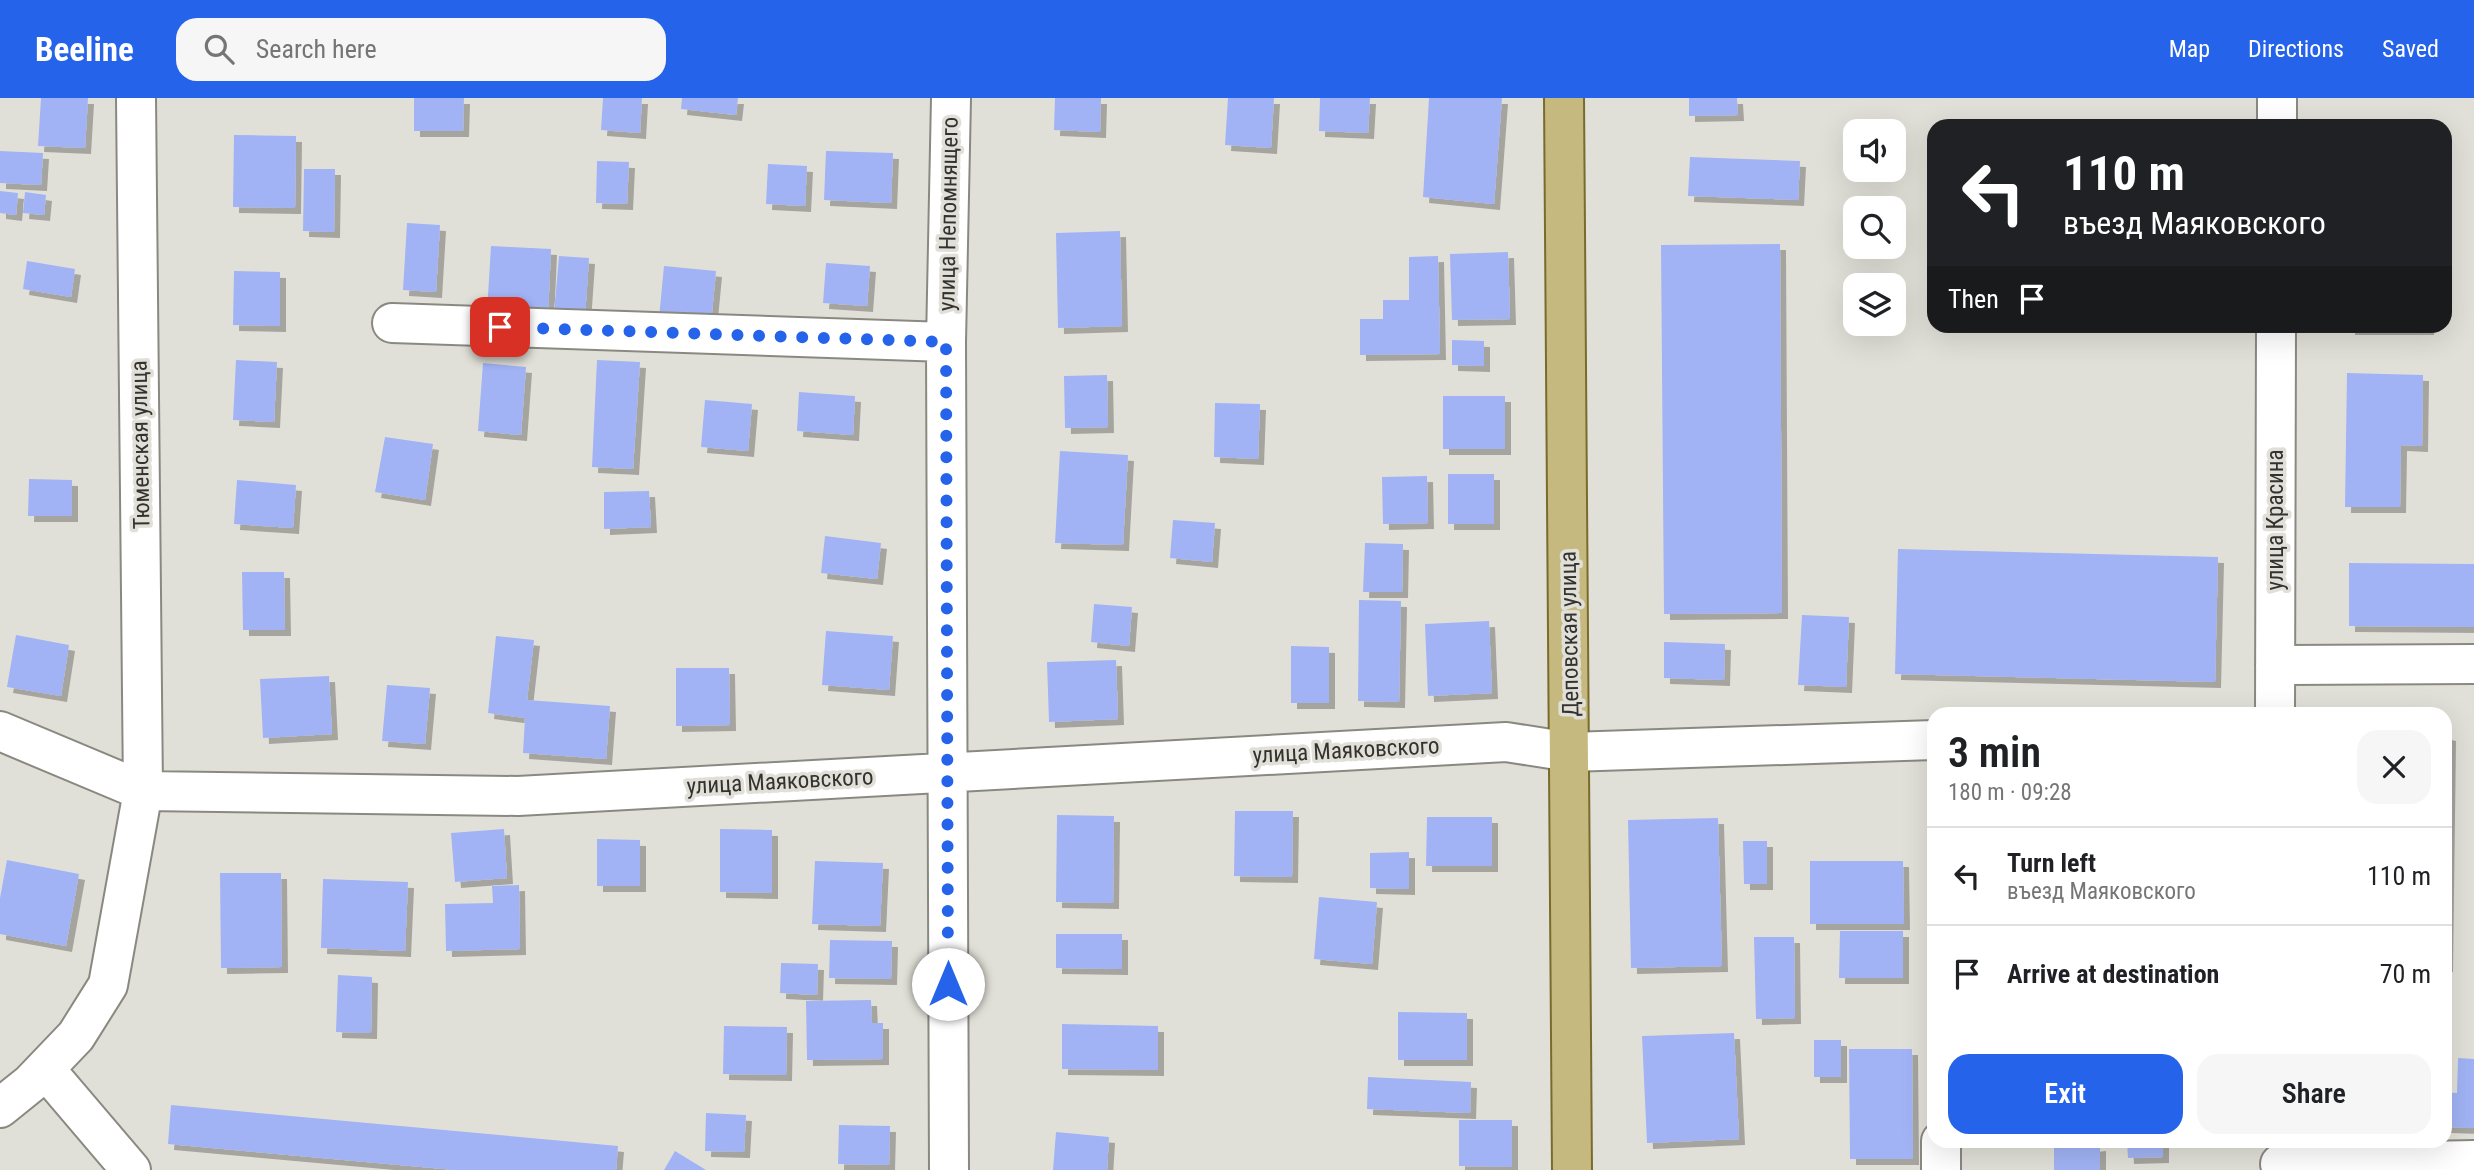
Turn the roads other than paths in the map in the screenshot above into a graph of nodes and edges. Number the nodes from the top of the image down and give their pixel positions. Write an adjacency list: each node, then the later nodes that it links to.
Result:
1 (136, 98): 16 (street, Тюменская улица)
2 (951, 98): 8 (street, улица Непомнящего)
3 (1564, 98): 14 (main road, Деповская улица)
4 (2277, 98): 5 (street)
5 (2277, 119)
6 (392, 323): 8 (street)
7 (2276, 333): 10 (street, улица Красина)
8 (946, 342): 15 (street, улица Непомнящего)
9 (2474, 664): 10 (street)
10 (2275, 665): 11 (street, улица Красина)
11 (2275, 707)
12 (0, 731): 16 (street, улица Маяковского)
13 (1927, 740): 14 (street, улица Маяковского)
14 (1570, 752): 15 (street, улица Маяковского); 24 (main road, Деповская улица)
15 (947, 772): 16 (street, улица Маяковского); 23 (street, улица Непомнящего)
16 (143, 791): 17 (street, Тюменская улица)
17 (45, 1069): 18 (street, Тюменская улица); 22 (street)
18 (0, 1108)
19 (1941, 1148): 25 (street)
20 (2280, 1158): 21 (street)
21 (2474, 1160)
22 (131, 1170)
23 (949, 1170)
24 (1572, 1170)
25 (1941, 1170)

